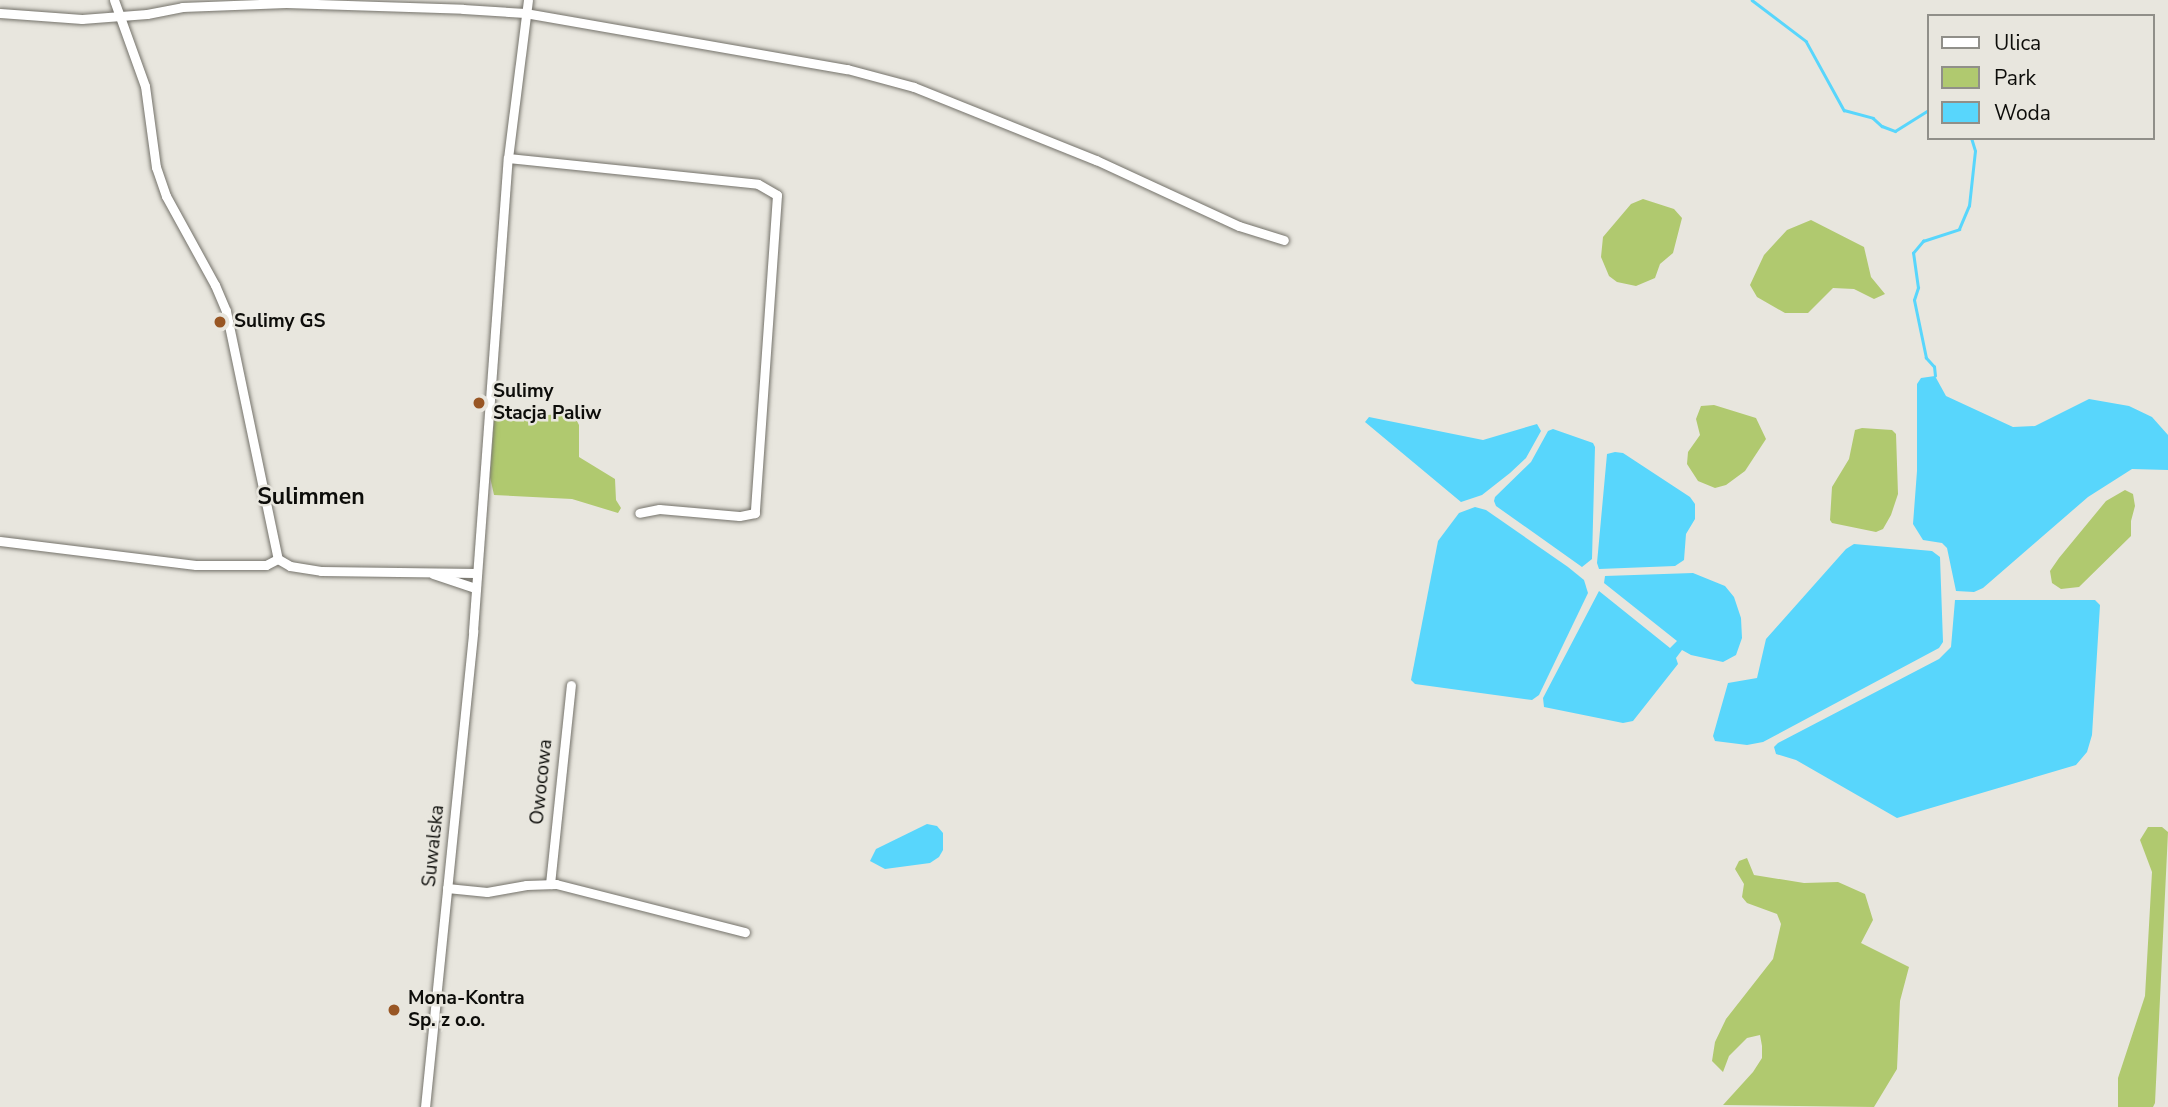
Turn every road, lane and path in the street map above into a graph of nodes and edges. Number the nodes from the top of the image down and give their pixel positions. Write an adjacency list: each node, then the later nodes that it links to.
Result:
1 (114, 0): 5 (street)
2 (528, 0): 4 (street, Suwalska)
3 (0, 13): 5 (street)
4 (525, 13): 5 (street); 6 (street, Suwalska); 7 (street)
5 (120, 17): 10 (street)
6 (508, 158): 8 (street); 11 (street, Suwalska)
7 (1284, 240)
8 (639, 513)
9 (0, 541): 10 (street)
10 (278, 559): 12 (street)
11 (476, 573): 12 (street); 13 (street, Suwalska)
12 (433, 574): 13 (street)
13 (475, 588): 16 (street, Suwalska)
14 (571, 685): 15 (street, Owocowa)
15 (550, 884): 16 (street); 17 (street)
16 (447, 888): 18 (street, Suwalska)
17 (744, 932)
18 (425, 1107)

